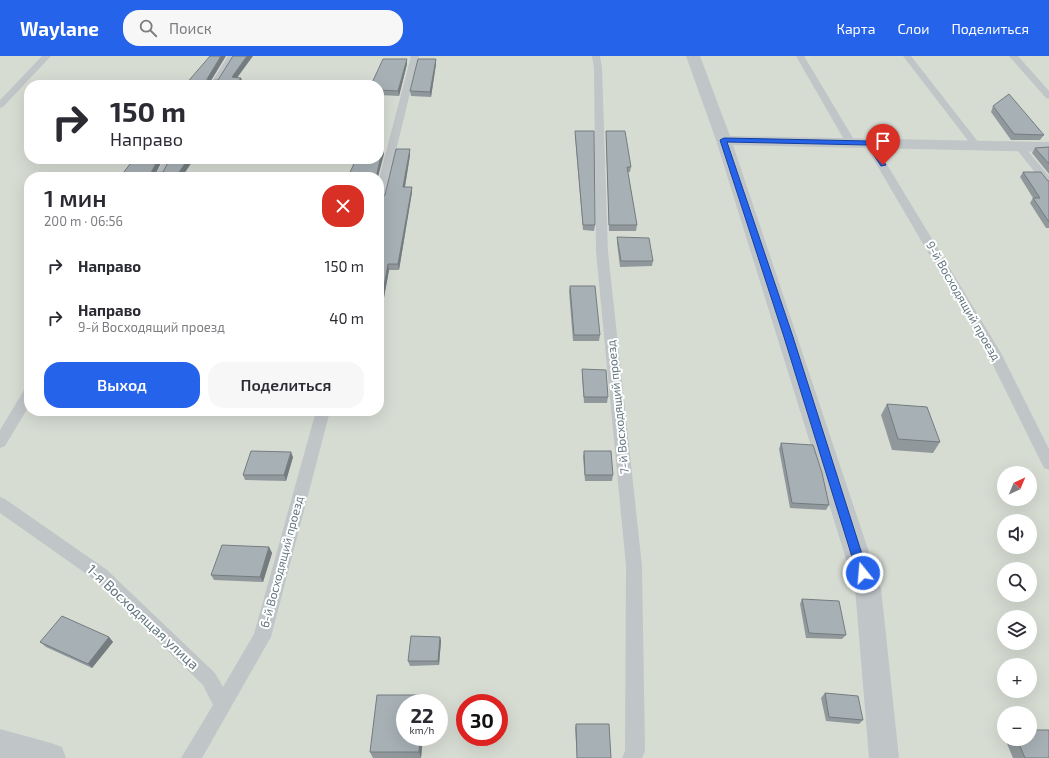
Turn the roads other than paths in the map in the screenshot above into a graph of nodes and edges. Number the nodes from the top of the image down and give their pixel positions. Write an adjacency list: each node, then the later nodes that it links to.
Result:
1 (47, 56): 11 (lane)
2 (232, 56): 9 (lane)
3 (415, 56): 18 (lane)
4 (596, 56): 29 (lane, 7-й Восходящий проезд)
5 (693, 56): 12 (street)
6 (800, 56): 13 (lane)
7 (907, 56): 15 (lane)
8 (1013, 56): 10 (lane)
9 (217, 80)
10 (1049, 96)
11 (0, 105)
12 (724, 140): 13 (street); 30 (street)
13 (851, 143): 14 (street)
14 (869, 143): 15 (street); 23 (lane, 9-й Восходящий проезд)
15 (976, 145): 16 (street)
16 (1019, 146): 17 (street); 19 (lane)
17 (1049, 147)
18 (384, 180)
19 (1049, 183)
20 (24, 402): 22 (lane)
21 (322, 416): 25 (lane, 6-й Восходящий проезд)
22 (0, 442)
23 (1049, 464)
24 (0, 504): 25 (lane, 1-я Восходящая улица)
25 (223, 705): 28 (lane)
26 (0, 744): 27 (street)
27 (52, 758)
28 (192, 758)
29 (632, 758)
30 (884, 758)

